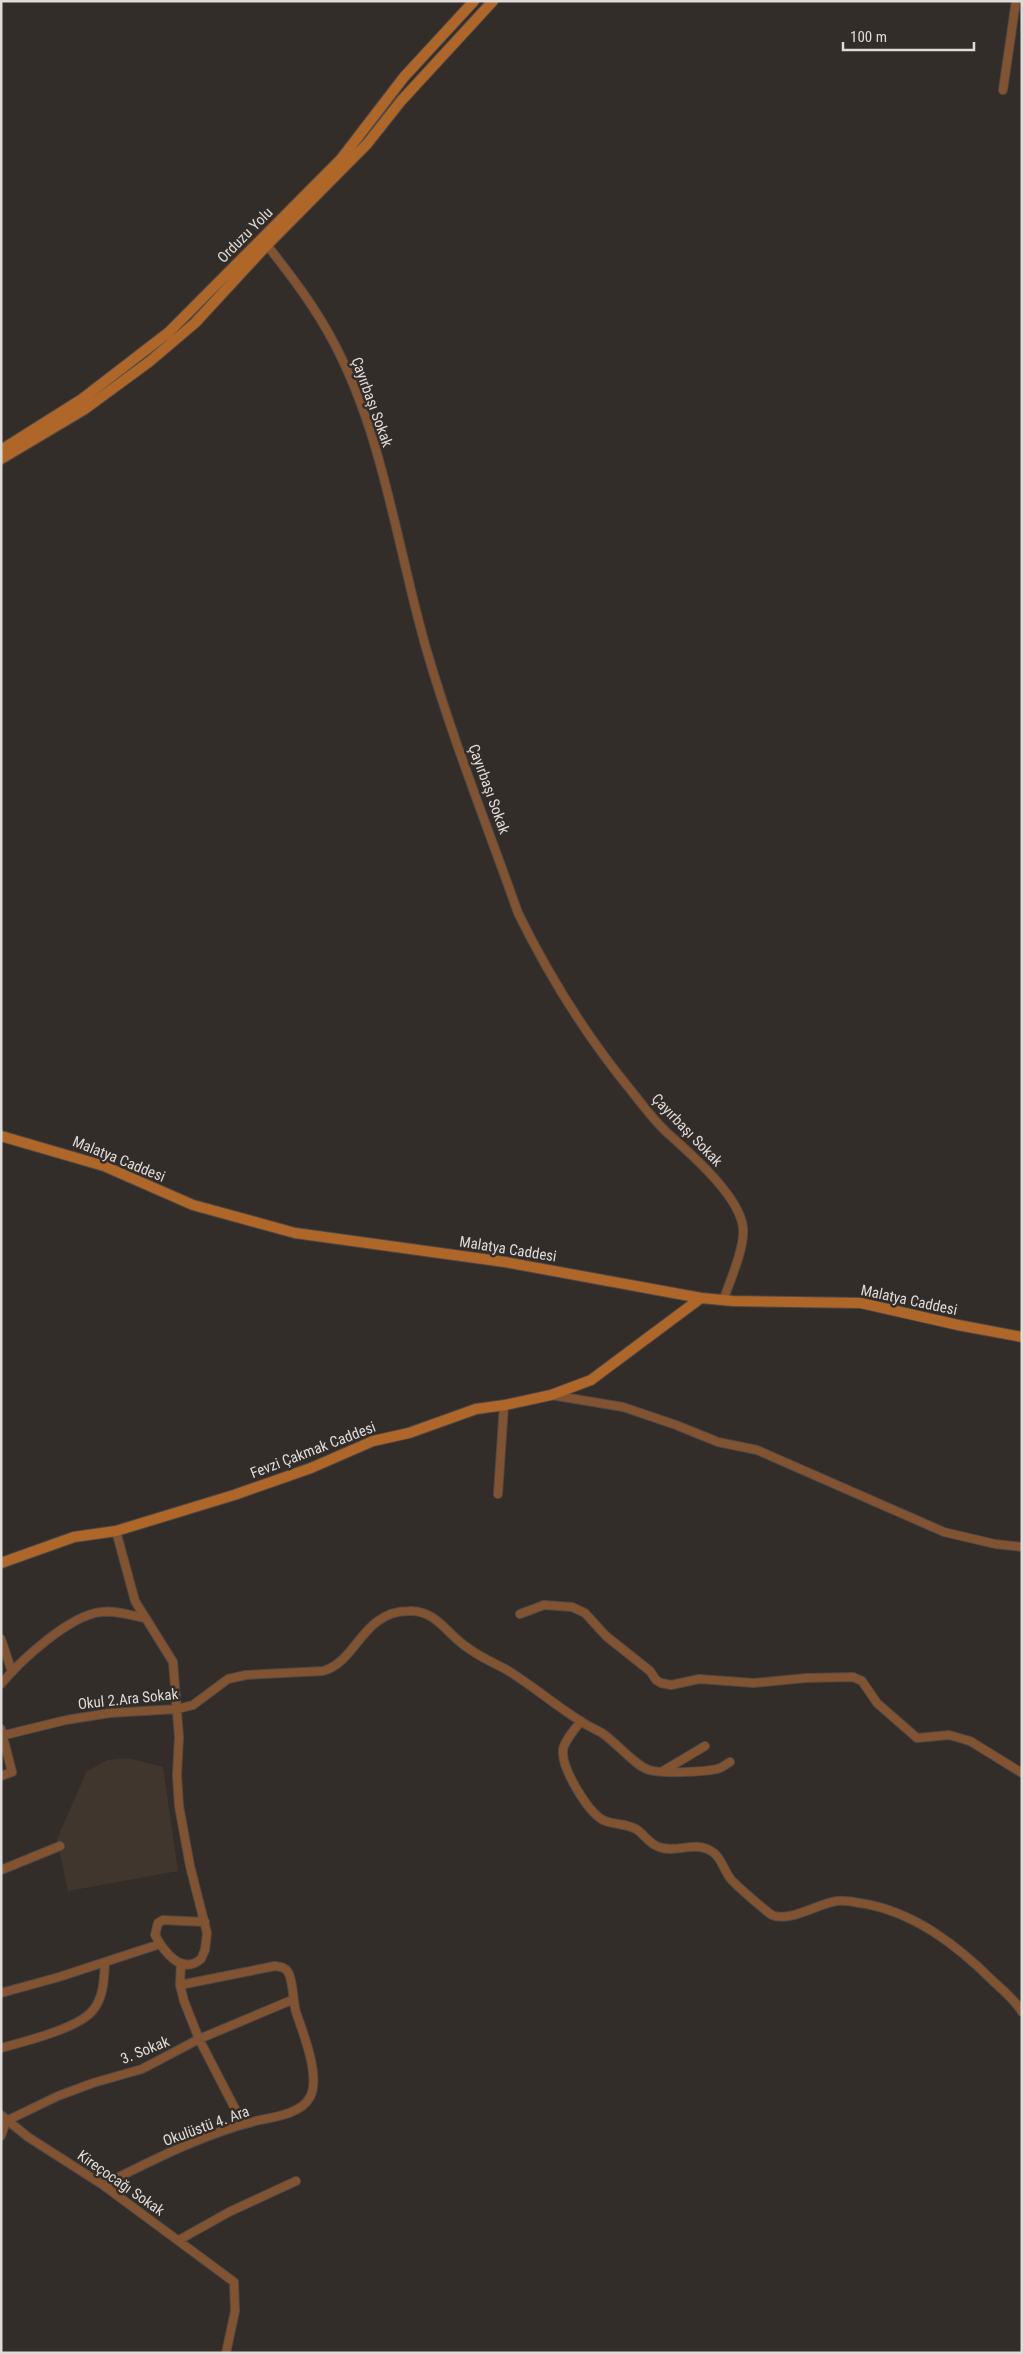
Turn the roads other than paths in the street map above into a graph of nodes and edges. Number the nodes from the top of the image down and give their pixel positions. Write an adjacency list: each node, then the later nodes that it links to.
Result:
1 (474, 1): 6 (street, Orduzu Yolu)
2 (493, 1): 5 (street)
3 (1016, 1): 4 (street)
4 (1002, 90)
5 (267, 245): 7 (street); 10 (street, Çayırbaşı Sokak)
6 (1, 450)
7 (1, 460)
8 (1, 1136): 9 (street, Malatya Caddesi)
9 (701, 1298): 10 (street, Malatya Caddesi); 12 (street, Fevzi Çakmak Caddesi)
10 (724, 1301): 11 (street, Malatya Caddesi)
11 (1022, 1337)
12 (551, 1395): 13 (street, Fevzi Çakmak Caddesi); 16 (street)
13 (504, 1405): 14 (street); 15 (street, Fevzi Çakmak Caddesi)
14 (498, 1494)
15 (116, 1531): 17 (street, Fevzi Çakmak Caddesi); 19 (street)
16 (1022, 1547)
17 (1, 1563)
18 (520, 1614): 29 (street)
19 (144, 1618): 21 (street); 23 (street)
20 (1, 1639): 21 (street)
21 (12, 1672): 22 (street)
22 (1, 1684)
23 (177, 1710): 24 (street, Okul 2.Ara Sokak); 25 (street, Okul 2.Ara Sokak); 33 (street)
24 (581, 1722): 28 (street, Okul 2.Ara Sokak); 40 (street)
25 (2, 1733): 30 (street)
26 (705, 1746): 28 (street)
27 (730, 1762): 28 (street)
28 (661, 1772)
29 (1022, 1773)
30 (1, 1776)
31 (60, 1846): 32 (street)
32 (1, 1870)
33 (205, 1922): 34 (street); 36 (street)
34 (160, 1944): 35 (street); 36 (street)
35 (105, 1962): 38 (street); 42 (street)
36 (181, 1964): 37 (street)
37 (180, 1985): 39 (street); 41 (street)
38 (1, 1993)
39 (292, 2000): 41 (street, 3. Sokak); 44 (street, Okulüstü 4. Ara)
40 (1022, 2012)
41 (199, 2040): 43 (street, 3. Sokak); 44 (street)
42 (1, 2048)
43 (3, 2120): 45 (street); 47 (street, Kireçocağı Sokak)
44 (243, 2124): 47 (street, Okulüstü 4. Ara)
45 (1, 2136)
46 (296, 2181): 48 (street)
47 (103, 2185): 48 (street, Kireçocağı Sokak)
48 (179, 2240): 49 (street, Kireçocağı Sokak)
49 (226, 2353)

